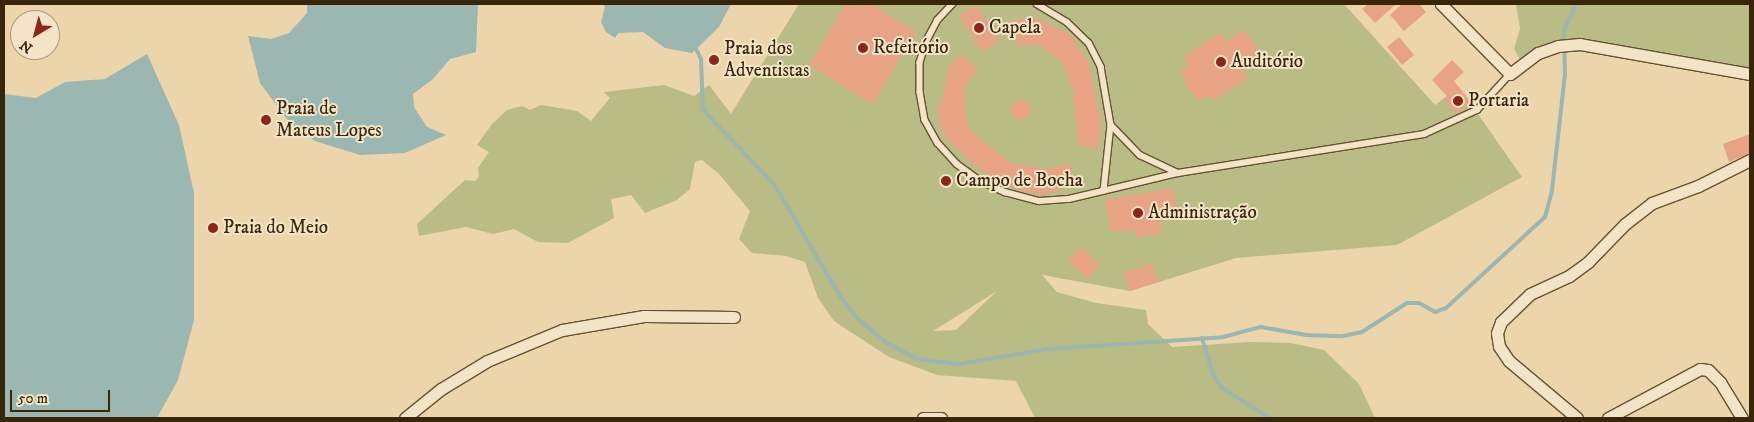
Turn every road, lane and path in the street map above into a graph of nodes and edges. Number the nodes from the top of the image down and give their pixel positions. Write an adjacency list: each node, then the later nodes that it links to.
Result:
1 (953, 4): 9 (lane)
2 (1037, 4): 6 (lane)
3 (1441, 4): 4 (street)
4 (1510, 74): 5 (street); 8 (lane)
5 (1750, 74)
6 (1110, 126): 8 (lane); 9 (lane)
7 (1750, 160): 14 (street)
8 (1178, 173): 9 (lane)
9 (1104, 191)
10 (734, 317): 11 (street)
11 (405, 418)
12 (923, 418): 13 (street)
13 (942, 418)
14 (1577, 418)
15 (1608, 418): 16 (street)
16 (1742, 418)

